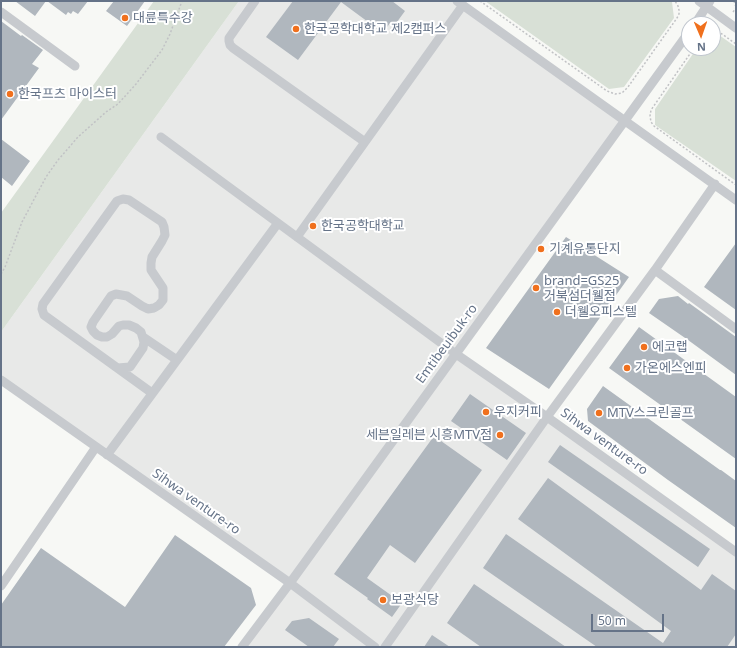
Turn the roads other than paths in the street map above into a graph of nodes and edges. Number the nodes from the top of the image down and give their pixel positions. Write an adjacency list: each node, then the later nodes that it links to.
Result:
1 (255, 1): 11 (street)
2 (460, 3): 9 (street); 11 (street)
3 (705, 3): 5 (street); 6 (street)
4 (1, 12): 8 (street)
5 (699, 16)
6 (736, 28)
7 (681, 43): 9 (street, Emtibeuibuk-ro)
8 (75, 66)
9 (625, 121): 12 (street); 19 (street, Emtibeuibuk-ro)
10 (161, 137): 14 (street, Sihwa venture-ro)
11 (365, 142): 15 (street)
12 (715, 184): 13 (street); 16 (street)
13 (736, 200)
14 (278, 223): 15 (street, Sihwa venture-ro); 20 (street)
15 (297, 237): 19 (street, Sihwa venture-ro)
16 (655, 270): 17 (street); 24 (street)
17 (736, 328)
18 (143, 337): 20 (street); 21 (street); 21 (street)
19 (456, 354): 24 (street, Sihwa venture-ro); 28 (street, Emtibeuibuk-ro)
20 (177, 360): 23 (street)
21 (118, 368): 23 (street)
22 (1, 380): 25 (street, Sihwa venture-ro)
23 (152, 393): 26 (street)
24 (547, 417): 27 (street, Sihwa venture-ro); 32 (street)
25 (96, 447): 26 (street, Sihwa venture-ro); 29 (street)
26 (107, 455): 28 (street, Sihwa venture-ro)
27 (736, 552)
28 (290, 583): 30 (street, Emtibeuibuk-ro); 31 (street, Sihwa venture-ro)
29 (1, 586)
30 (242, 647)
31 (375, 647)
32 (386, 647)

